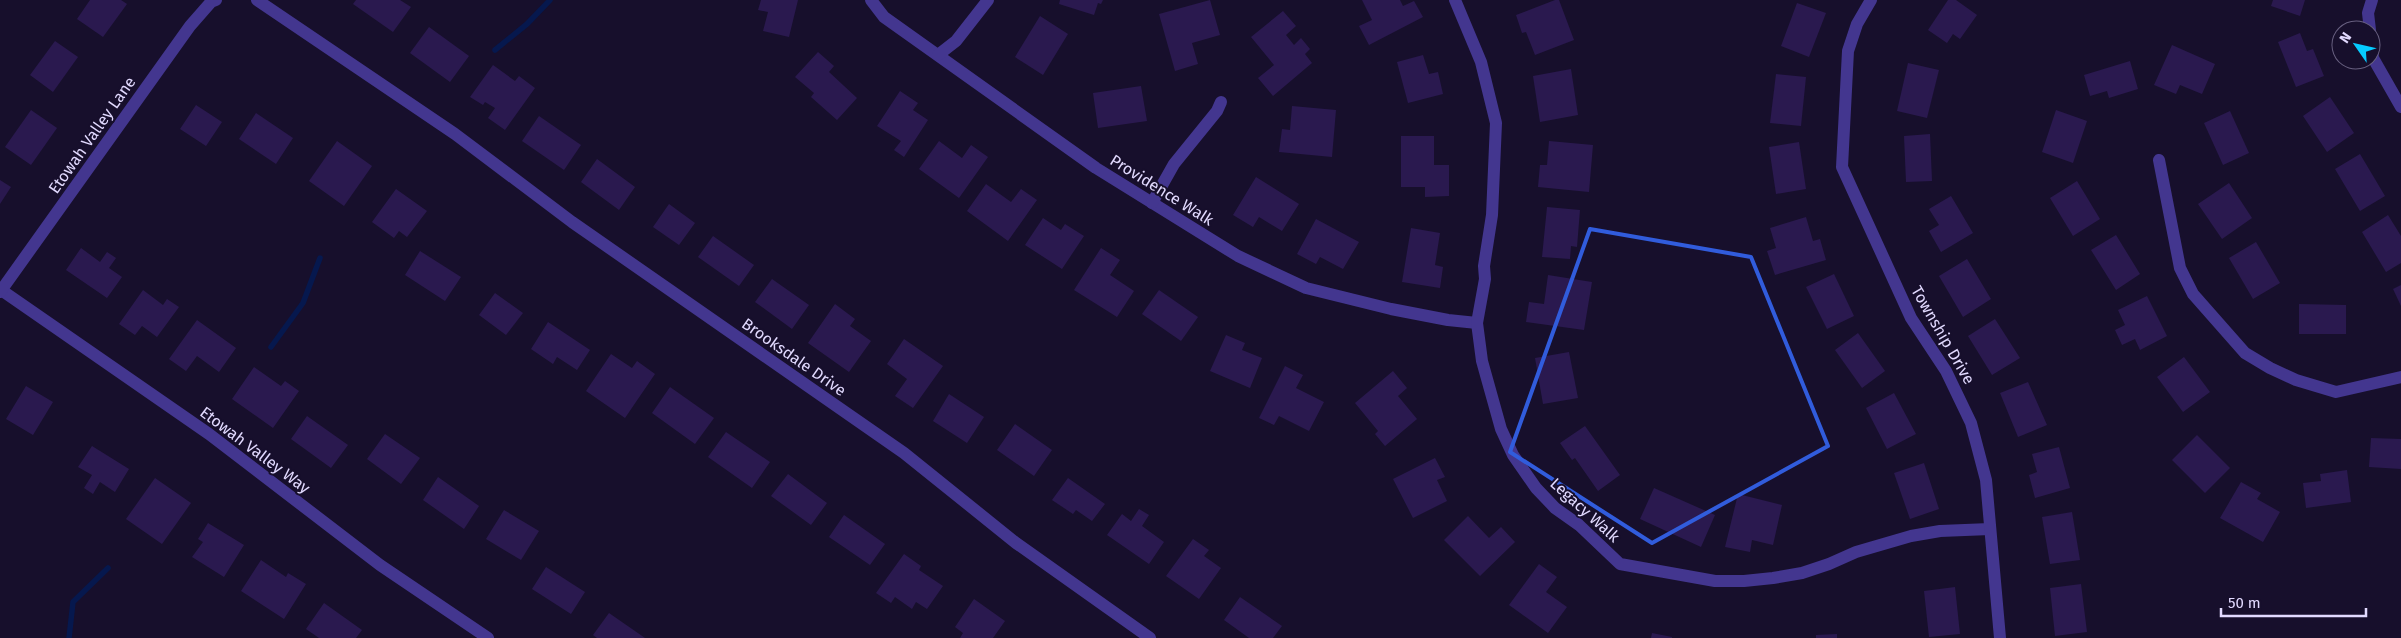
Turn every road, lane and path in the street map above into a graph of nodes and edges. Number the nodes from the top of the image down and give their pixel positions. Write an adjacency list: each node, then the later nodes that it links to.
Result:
1 (216, 0): 15 (street, Etowah Valley Lane)
2 (257, 0): 20 (street, Brooksdale Drive)
3 (871, 0): 9 (street, Providence Walk)
4 (988, 0): 9 (street)
5 (1455, 0): 16 (street, Legacy Walk)
6 (1870, 0): 18 (street, Township Drive)
7 (2372, 0): 8 (street)
8 (2369, 20)
9 (938, 55): 14 (street, Providence Walk)
10 (2380, 70): 12 (street)
11 (1221, 102): 14 (street)
12 (2401, 107)
13 (2158, 160): 17 (street)
14 (1152, 204): 16 (street, Providence Walk)
15 (1, 291): 19 (street, Etowah Valley Way)
16 (1477, 322): 18 (street, Legacy Walk)
17 (2401, 377)
18 (1990, 529): 21 (street, Township Drive)
19 (488, 638)
20 (1150, 638)
21 (2000, 638)

